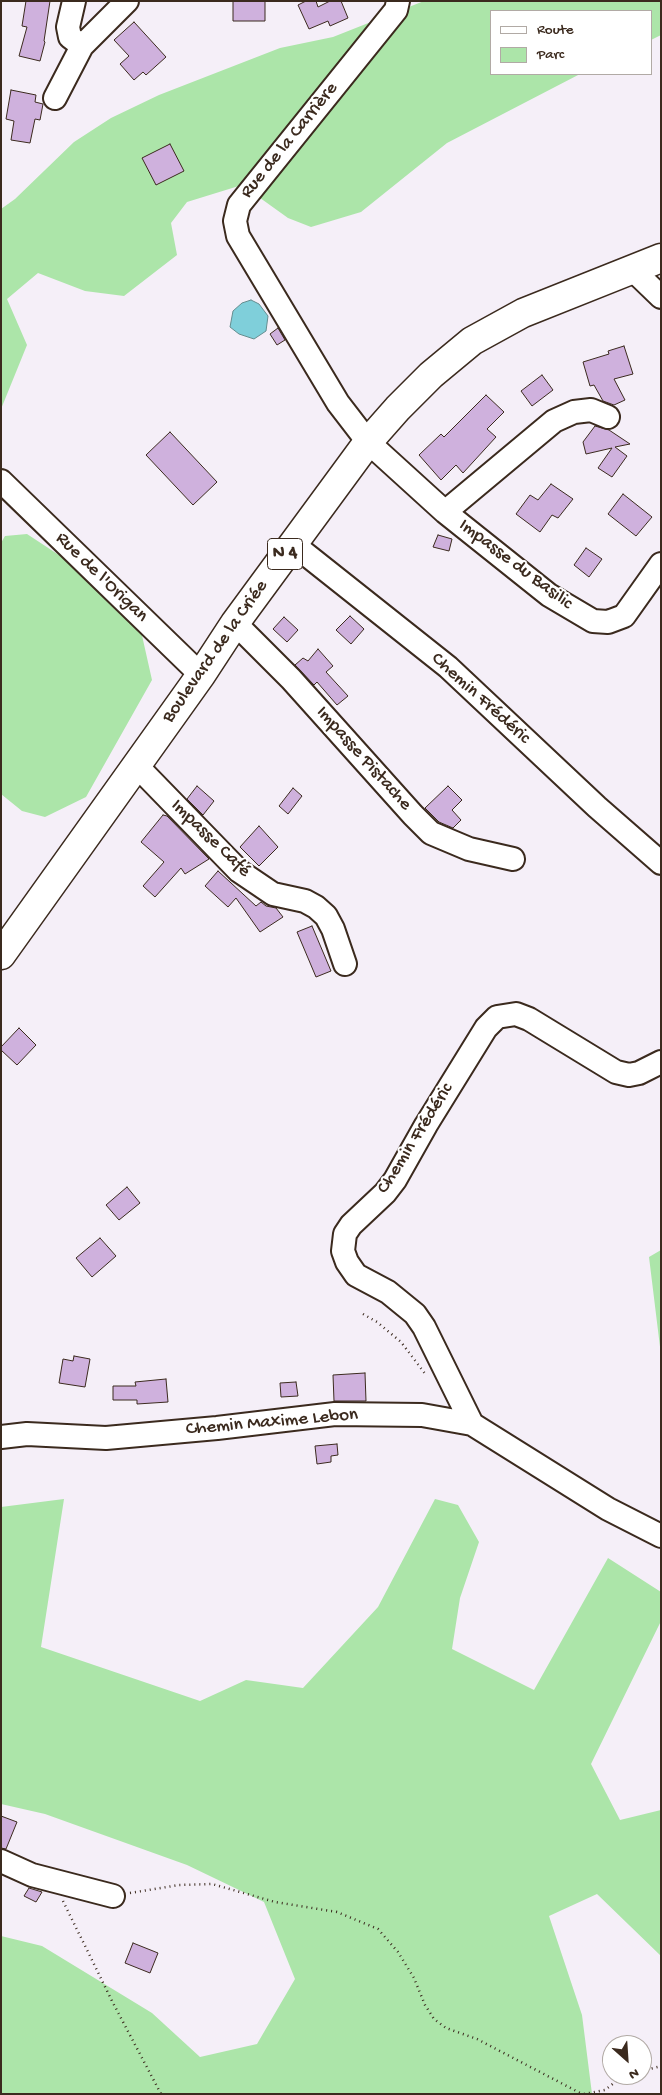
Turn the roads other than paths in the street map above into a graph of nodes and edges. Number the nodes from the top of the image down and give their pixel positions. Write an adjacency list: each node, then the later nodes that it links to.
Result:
1 (74, 1): 4 (street)
2 (127, 1): 4 (street)
3 (400, 4): 10 (street, Rue de la Carrière)
4 (82, 46): 5 (street)
5 (55, 98)
6 (661, 258): 7 (main road, Boulevard de la Criée / N 4)
7 (632, 269): 8 (street); 10 (main road, Boulevard de la Criée / N 4)
8 (661, 297)
9 (608, 417): 12 (street)
10 (368, 442): 12 (street, Impasse du Basilic); 13 (main road, Boulevard de la Criée / N 4)
11 (1, 482): 16 (street, Rue de l'Origan)
12 (445, 512): 14 (street, Impasse du Basilic)
13 (293, 544): 15 (main road, Boulevard de la Criée / N 4); 19 (street, Chemin Frédéric)
14 (661, 564)
15 (235, 623): 16 (main road, Boulevard de la Criée / N 4); 18 (street, Impasse Pistache)
16 (201, 675): 17 (main road, Boulevard de la Criée / N 4)
17 (136, 765): 20 (main road, Boulevard de la Criée / N 4); 21 (street, Impasse Café)
18 (513, 859)
19 (661, 863)
20 (1, 955)
21 (344, 964)
22 (661, 1062): 23 (street, Chemin Frédéric)
23 (472, 1424): 24 (street, Chemin Maxime Lebon); 25 (street, Chemin Maxime Lebon)
24 (1, 1437)
25 (661, 1536)
26 (1, 1861): 27 (street)
27 (114, 1896)

